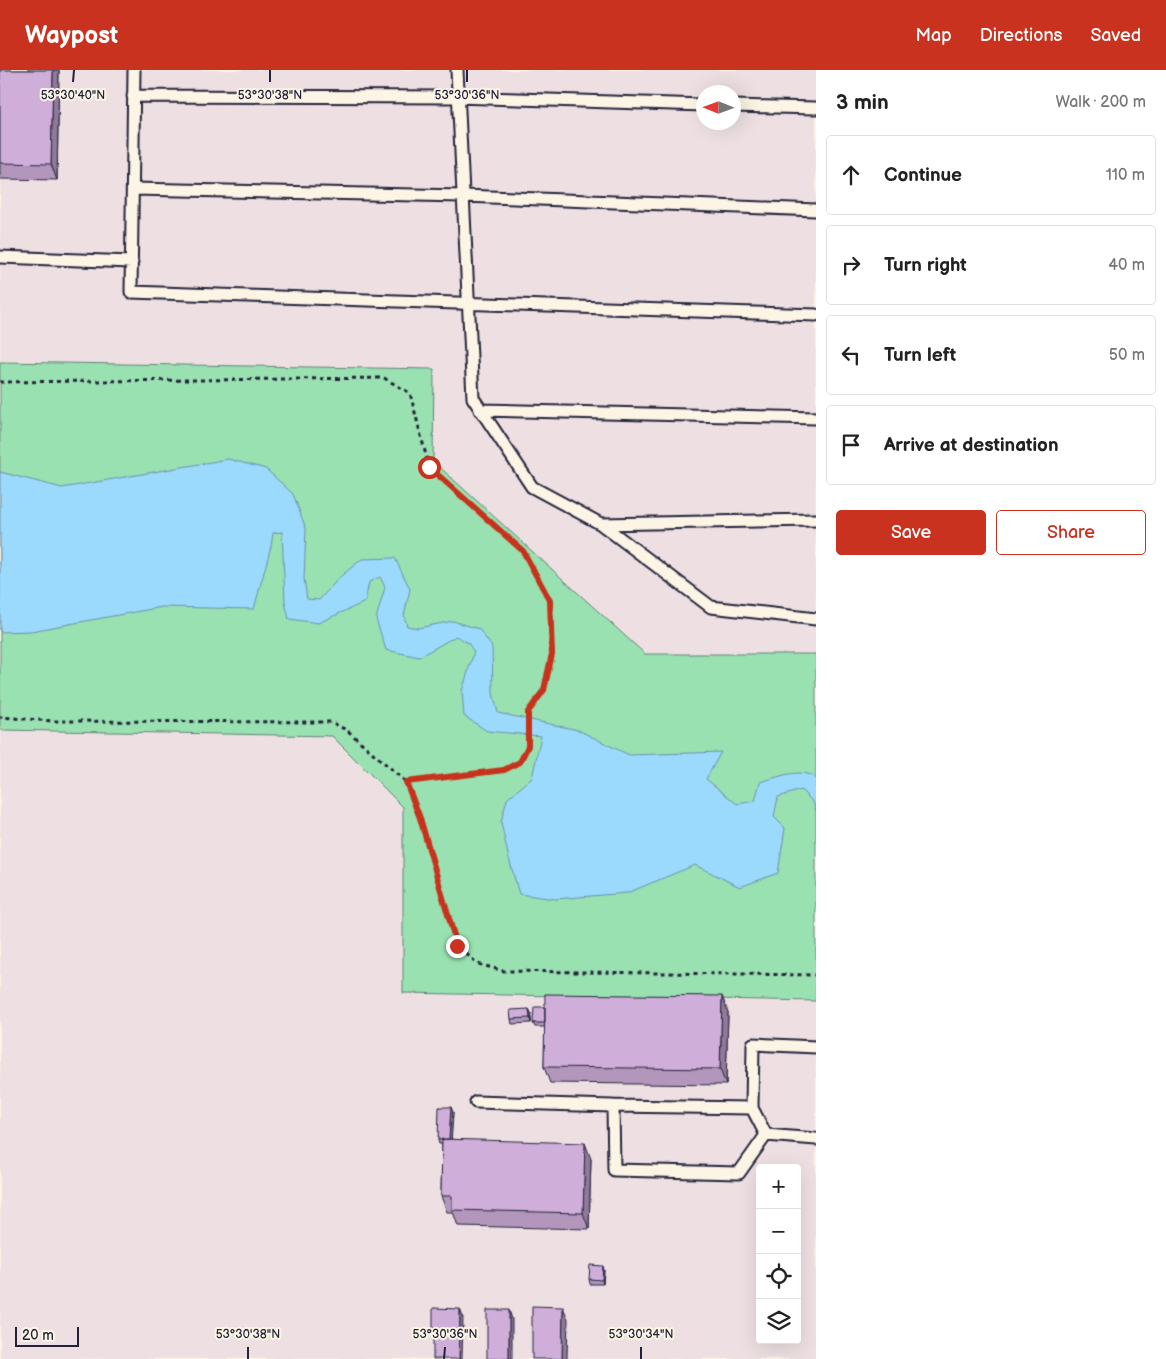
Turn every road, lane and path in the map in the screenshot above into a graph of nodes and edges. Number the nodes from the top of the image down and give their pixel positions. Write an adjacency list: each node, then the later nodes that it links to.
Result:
1 (134, 70): 3 (lane)
2 (457, 70): 4 (lane)
3 (133, 96): 4 (lane); 8 (lane)
4 (458, 97): 5 (lane); 9 (lane)
5 (696, 105)
6 (741, 106): 7 (lane)
7 (816, 108)
8 (132, 189): 9 (lane); 12 (lane)
9 (463, 196): 10 (lane); 13 (lane)
10 (816, 210)
11 (0, 258): 12 (lane)
12 (132, 262): 13 (lane)
13 (468, 304): 14 (lane); 16 (lane)
14 (816, 315)
15 (0, 382): 22 (path)
16 (480, 410): 17 (lane); 19 (lane)
17 (816, 418)
18 (816, 520): 19 (lane)
19 (600, 524): 20 (lane)
20 (816, 619)
21 (0, 717): 22 (path)
22 (406, 782): 23 (path)
23 (816, 976)
24 (816, 1047): 27 (lane)
25 (476, 1102): 26 (lane)
26 (613, 1106): 27 (lane); 28 (lane)
27 (752, 1108): 28 (lane)
28 (766, 1135): 29 (lane)
29 (816, 1139)

